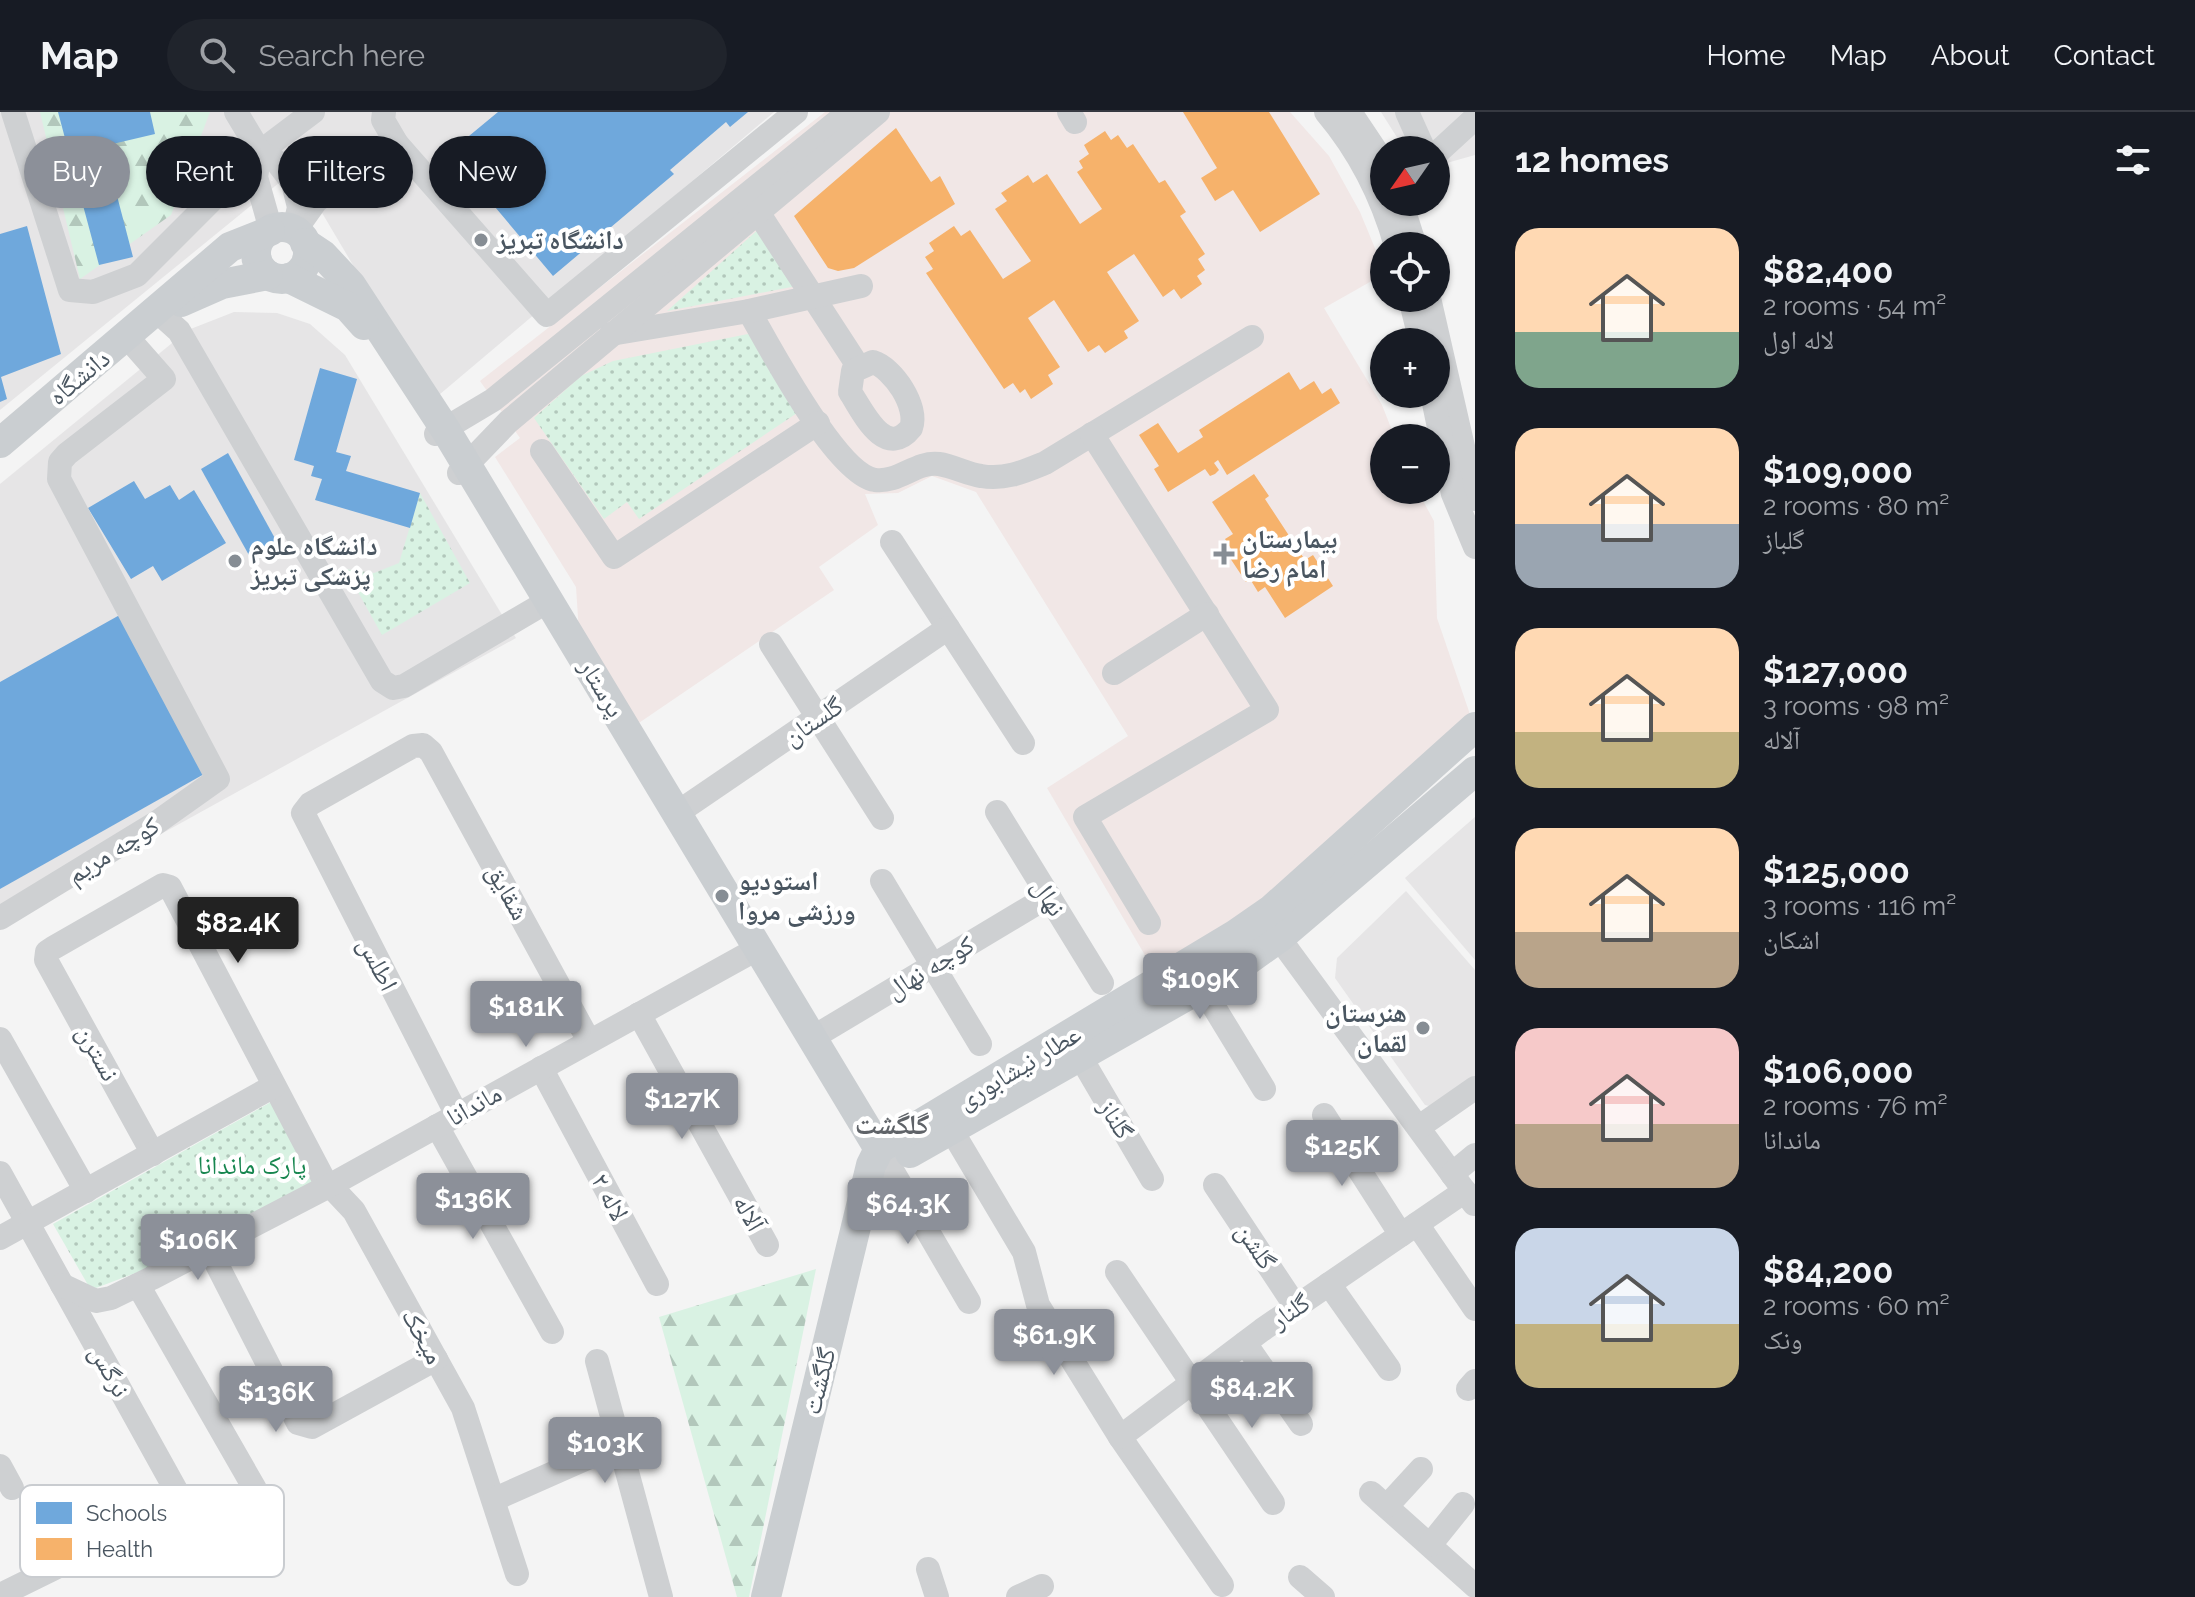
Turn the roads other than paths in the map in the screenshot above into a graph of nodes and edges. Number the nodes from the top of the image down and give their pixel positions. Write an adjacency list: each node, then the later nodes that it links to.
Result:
1 (236, 112): 12 (street)
2 (313, 112): 18 (street)
3 (384, 112): 13 (street)
4 (796, 112): 22 (street)
5 (849, 112): 24 (street)
6 (878, 112): 24 (street)
7 (1326, 112): 21 (street)
8 (1350, 112): 19 (street)
9 (1407, 112): 14 (street)
10 (1475, 118): 15 (street)
11 (10, 127): 25 (street)
12 (250, 136)
13 (392, 136)
14 (1422, 136)
15 (1450, 137)
16 (1475, 143): 17 (street)
17 (1450, 148)
18 (262, 150)
19 (1370, 152)
20 (262, 153): 27 (street)
21 (1370, 160)
22 (413, 162)
23 (262, 188): 27 (street)
24 (751, 202): 33 (street); 36 (street)
25 (204, 208)
26 (310, 208): 27 (street)
27 (287, 233): 28 (main road); 28 (main road); 31 (main road, دانشگاه); 39 (main road, پرستار)
28 (278, 277): 31 (main road, دانشگاه); 39 (main road, پرستار)
29 (861, 286): 30 (street)
30 (749, 311): 33 (street); 38 (street)
31 (158, 312): 34 (main road, دانشگاه); 47 (street)
32 (1432, 312): 44 (street)
33 (603, 326): 39 (street); 43 (street)
34 (127, 337): 41 (main road, دانشگاه); 62 (street, کوچه مریم)
35 (1252, 337): 40 (street)
36 (858, 366)
37 (1437, 408): 44 (street)
38 (818, 423): 40 (street); 42 (street)
39 (440, 431): 43 (main road, پرستار)
40 (1092, 434): 48 (street)
41 (0, 443)
42 (542, 451)
43 (463, 469): 47 (main road, پرستار); 58 (main road, پرستار)
44 (1466, 494): 46 (street)
45 (892, 542): 49 (street)
46 (1475, 547)
47 (538, 607): 65 (main road, پرستار)
48 (1207, 614): 51 (street); 63 (street)
49 (948, 628): 52 (street, گلستان); 54 (street)
50 (771, 644): 52 (street)
51 (1114, 673)
52 (818, 717): 58 (street, گلستان); 59 (street)
53 (1475, 727): 85 (main road, عطار نیشابوری)
54 (1023, 743)
55 (423, 745): 72 (street, شقایق); 80 (street, اطلس)
56 (1475, 771): 64 (main road, عطار نیشابوری)
57 (997, 812): 61 (street, نهال)
58 (677, 813): 70 (main road, پرستار)
59 (882, 818)
60 (882, 881): 66 (street)
61 (1049, 896): 66 (street, کوچه نهال); 67 (street, نهال)
62 (0, 918)
63 (1149, 923)
64 (1279, 938): 68 (main road, عطار نیشابوری); 81 (street)
65 (746, 955): 69 (street, ماندانا); 85 (main road, پرستار)
66 (933, 966): 70 (street, کوچه نهال); 73 (street)
67 (1102, 983)
68 (1203, 989): 74 (main road, عطار نیشابوری); 78 (street)
69 (639, 1014): 72 (street, ماندانا); 95 (street, آلاله)
70 (812, 1038): 85 (main road, پرستار)
71 (0, 1039): 91 (street)
72 (589, 1041): 75 (street, ماندانا)
73 (980, 1044)
74 (1081, 1058): 82 (main road, عطار نیشابوری); 87 (street, گلناز)
75 (541, 1068): 80 (street, ماندانا); 98 (street, لاله ۲)
76 (274, 1086): 83 (street); 83 (street, نسترن); 89 (street)
77 (1475, 1088): 81 (street)
78 (1264, 1089)
79 (1324, 1115): 93 (street)
80 (447, 1120): 89 (street, ماندانا); 105 (street, اطلس)
81 (1419, 1127): 90 (street)
82 (952, 1131): 85 (main road, عطار نیشابوری); 112 (street)
83 (153, 1154): 91 (street)
84 (1475, 1155): 90 (street, گلنار)
85 (880, 1160): 102 (street); 132 (main road, گلگشت)
86 (0, 1173): 92 (street, نرگس)
87 (1152, 1179)
88 (1215, 1185): 103 (street, گلشن)
89 (329, 1186): 96 (street, ماندانا); 107 (street, میخک)
90 (1464, 1190): 93 (street, گلنار)
91 (86, 1191): 92 (street)
92 (28, 1223): 94 (street); 100 (street, نرگس)
93 (1409, 1230): 99 (street, گلنار); 104 (street)
94 (0, 1238)
95 (767, 1245)
96 (209, 1249): 101 (street, ماندانا); 107 (street)
97 (1117, 1272): 110 (street)
98 (657, 1284)
99 (1329, 1284): 103 (street, گلنار); 109 (street)
100 (62, 1285): 101 (street, ماندانا); 116 (street, نرگس)
101 (138, 1285): 117 (street)
102 (969, 1302)
103 (1296, 1307): 106 (street, گلنار)
104 (1475, 1309)
105 (552, 1332)
106 (1245, 1343): 110 (street, گلنار); 111 (street)
107 (436, 1359): 119 (street, میخک)
108 (597, 1361): 113 (street)
109 (1389, 1369)
110 (1192, 1383): 112 (street, گلنار); 120 (street)
111 (1301, 1424)
112 (1120, 1437): 127 (street)
113 (619, 1444): 119 (street); 131 (street)
114 (0, 1466): 118 (street)
115 (1421, 1469): 122 (street)
116 (173, 1485)
117 (253, 1485)
118 (12, 1488)
119 (495, 1499): 124 (street, میخک)
120 (1273, 1503)
121 (1463, 1504): 122 (street)
122 (1430, 1545): 129 (street)
123 (928, 1569): 133 (street)
124 (517, 1574)
125 (37, 1577): 130 (street)
126 (1300, 1577): 135 (street)
127 (1222, 1585)
128 (1042, 1586): 134 (street)
129 (1475, 1586)
130 (0, 1595)
131 (661, 1597)
132 (766, 1597)
133 (937, 1597)
134 (1018, 1597)
135 (1323, 1597)

